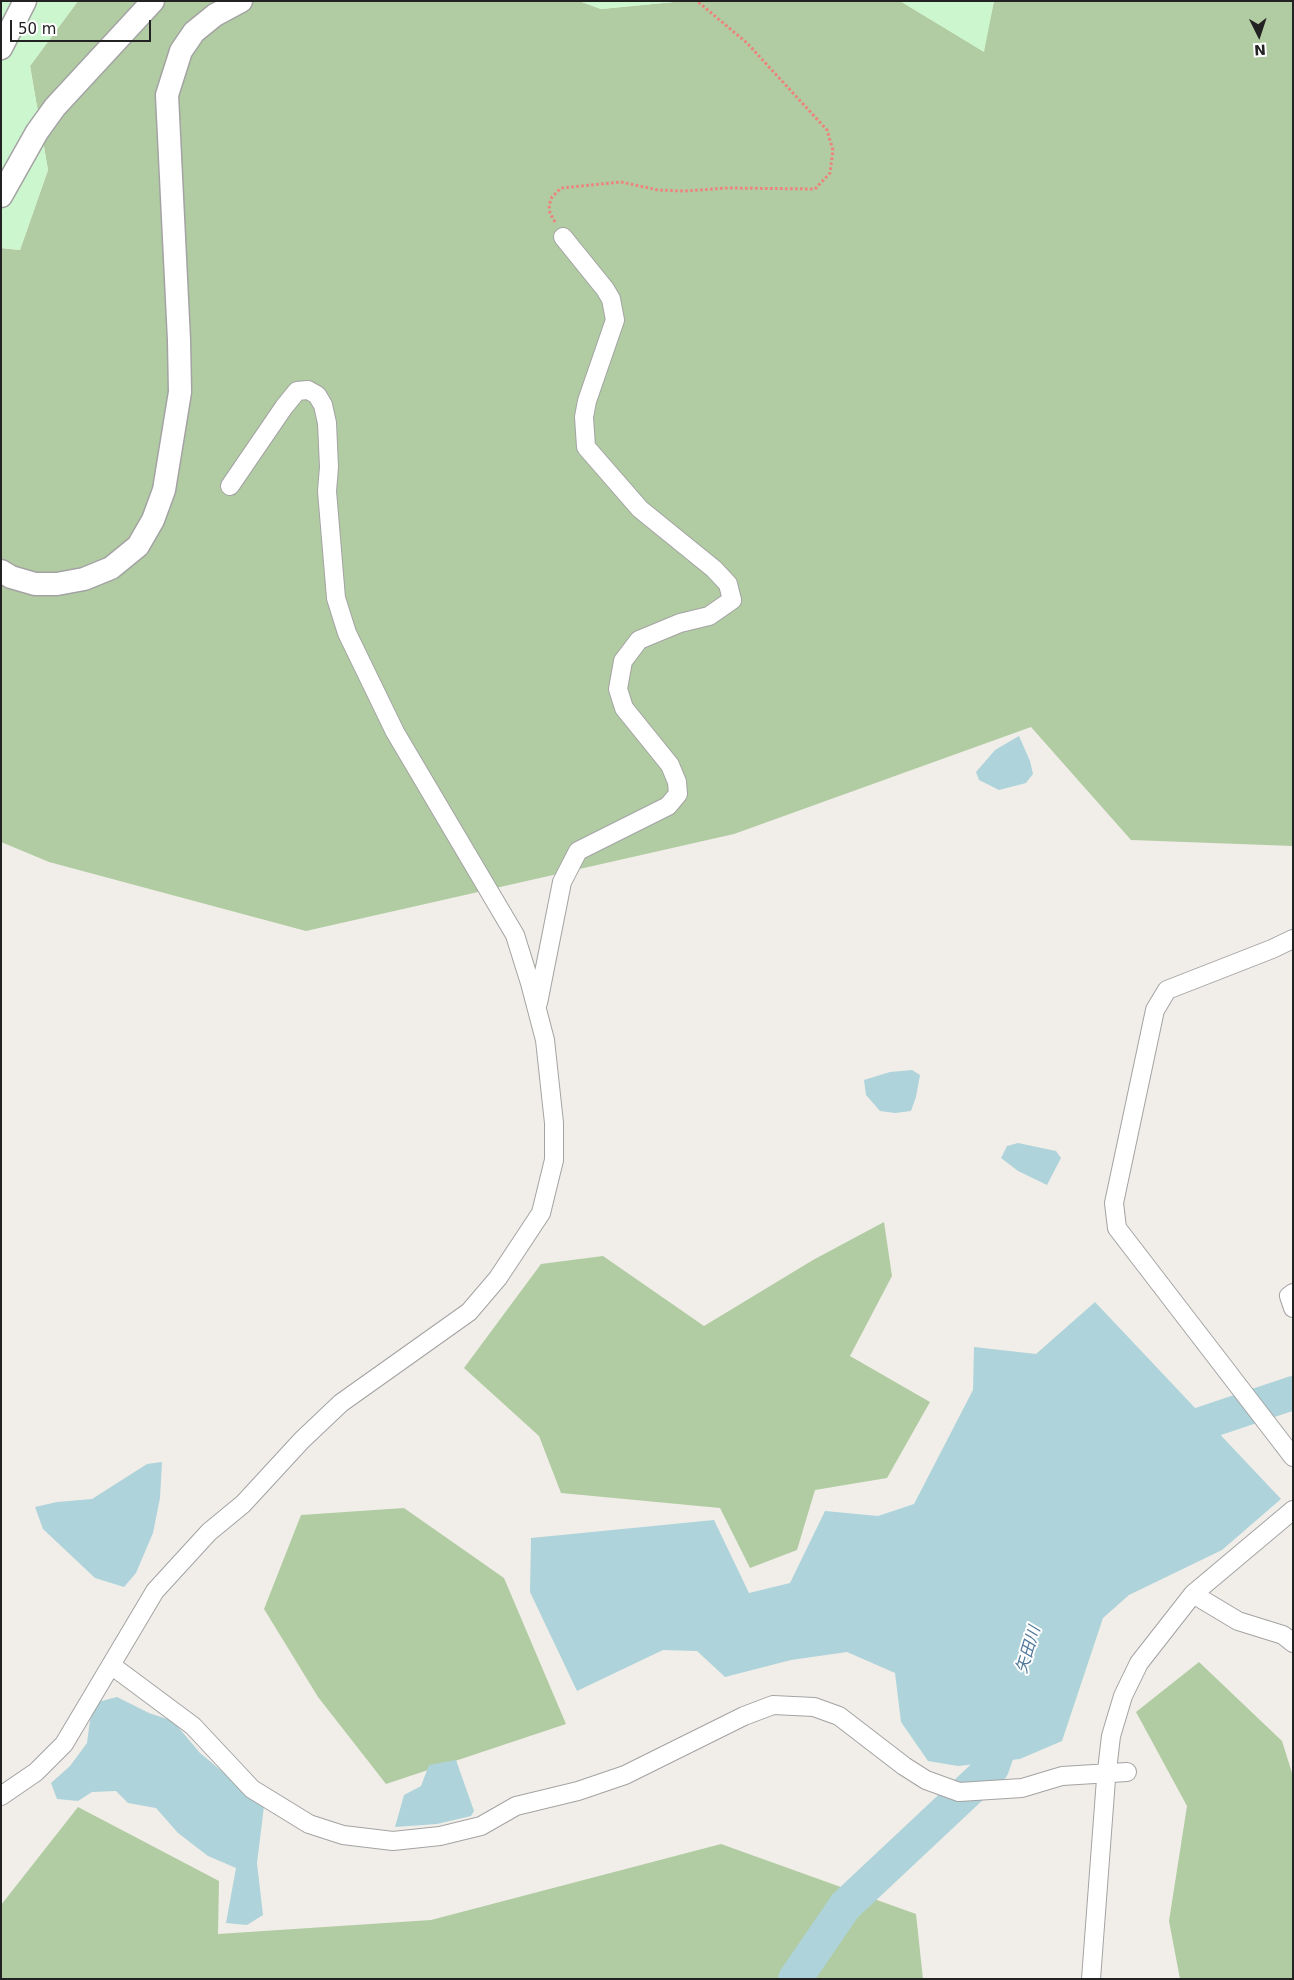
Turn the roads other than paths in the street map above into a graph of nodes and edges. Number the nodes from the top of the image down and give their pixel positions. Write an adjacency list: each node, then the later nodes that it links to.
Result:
1 (25, 1): 4 (street)
2 (153, 1): 5 (street)
3 (241, 1): 8 (street)
4 (1, 48)
5 (1, 196)
6 (563, 237): 10 (street)
7 (230, 486): 10 (street)
8 (1, 571)
9 (1293, 939): 13 (street)
10 (537, 1008): 17 (street)
11 (1293, 1293): 12 (street)
12 (1293, 1307)
13 (1293, 1457)
14 (1293, 1510): 15 (street)
15 (1193, 1594): 16 (street); 19 (street)
16 (1293, 1643)
17 (111, 1665): 19 (street); 20 (street)
18 (1127, 1772): 19 (street)
19 (1107, 1773): 21 (street)
20 (1, 1796)
21 (1091, 1979)

